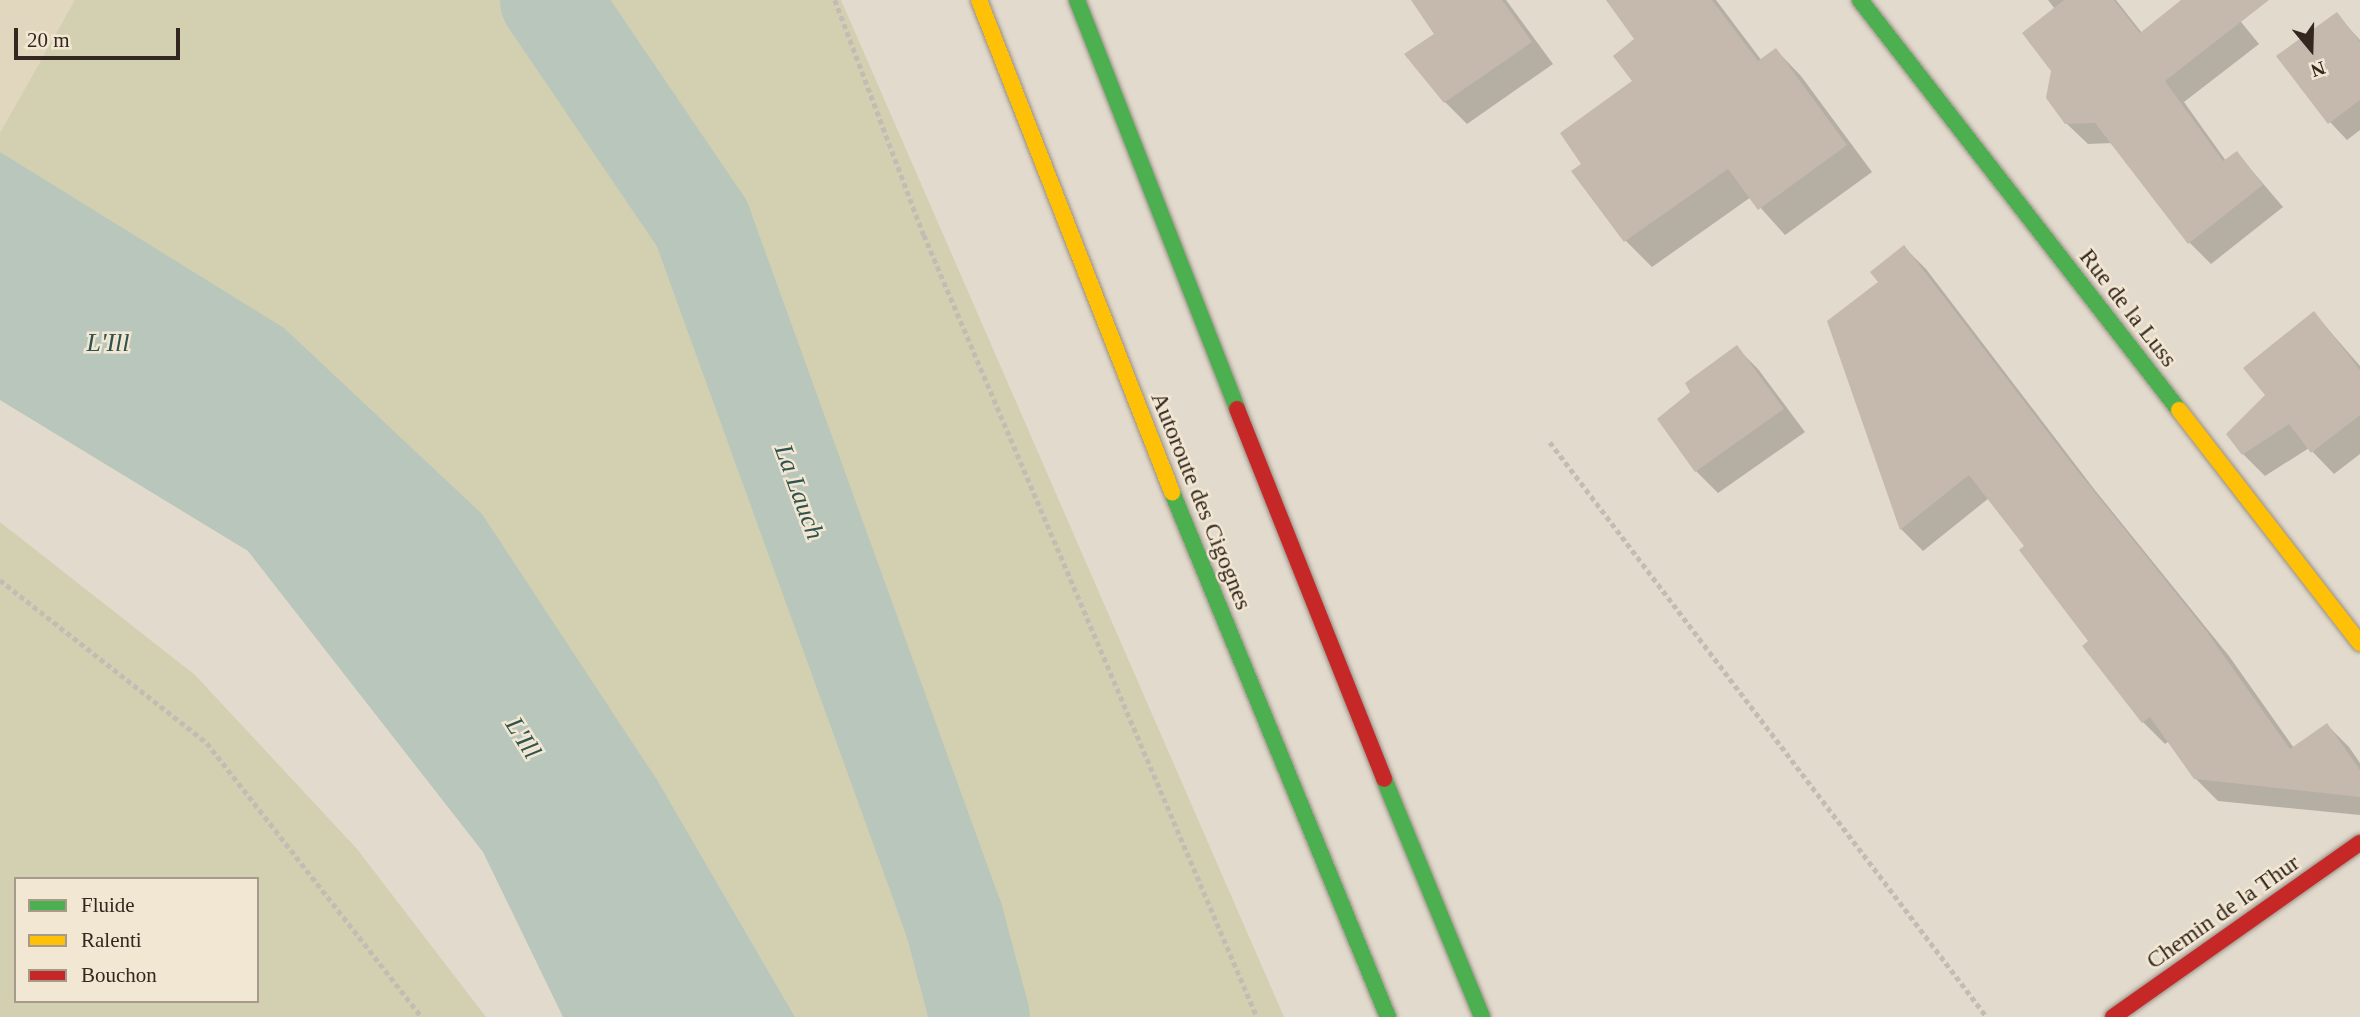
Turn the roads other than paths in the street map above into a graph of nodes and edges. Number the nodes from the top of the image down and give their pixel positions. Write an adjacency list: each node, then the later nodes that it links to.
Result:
1 (979, 0): 6 (main road, Autoroute des Cigognes)
2 (1077, 0): 7 (main road)
3 (1860, 0): 4 (main road, Rue de la Luss)
4 (2360, 643)
5 (2360, 843): 8 (main road, Chemin de la Thur)
6 (1388, 1017)
7 (1482, 1017)
8 (2113, 1017)

